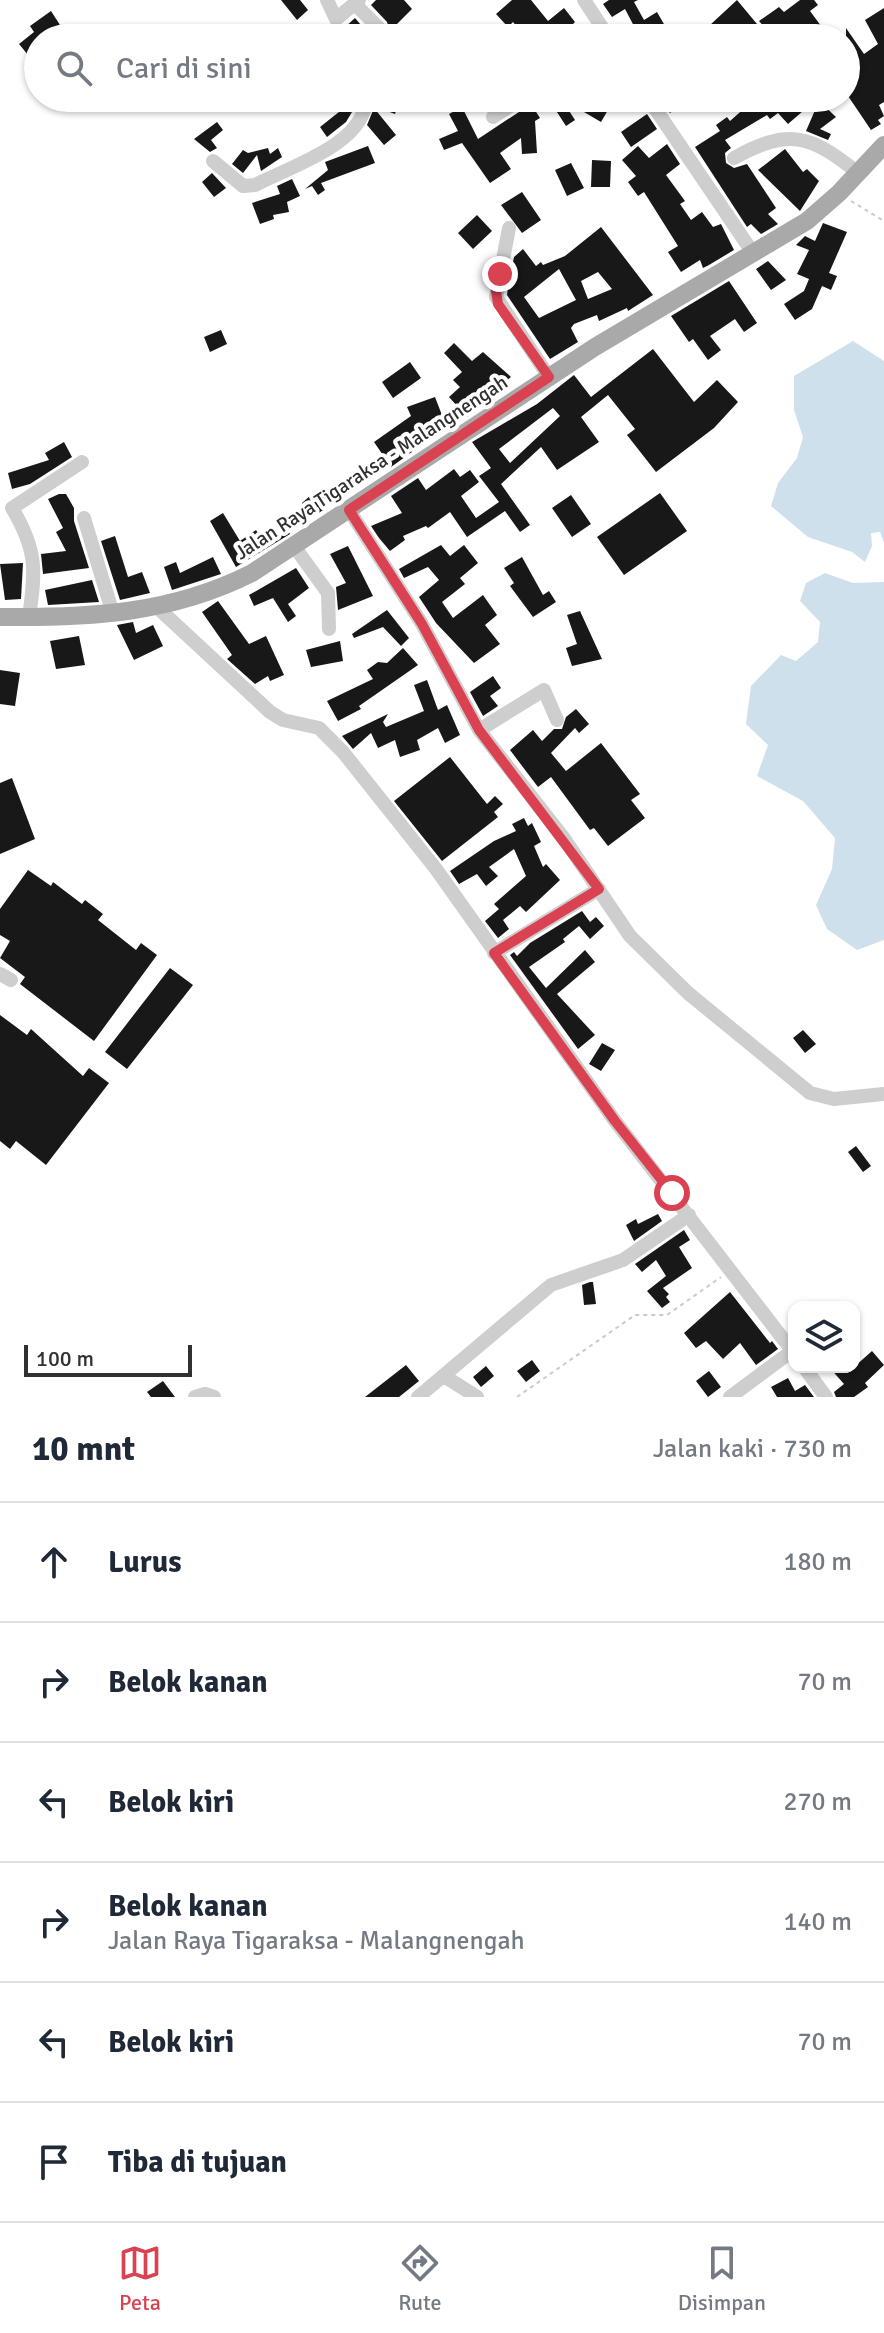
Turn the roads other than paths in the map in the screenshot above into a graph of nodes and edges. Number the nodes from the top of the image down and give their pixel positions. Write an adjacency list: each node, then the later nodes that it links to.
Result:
1 (327, 0): 3 (street)
2 (584, 0): 5 (street)
3 (357, 2): 4 (street)
4 (376, 24)
5 (600, 24)
6 (362, 112): 12 (street)
7 (501, 112): 9 (street)
8 (657, 112): 15 (street)
9 (493, 117)
10 (884, 145): 13 (main road, Jalan Raya Tigaraksa - Malangnengah)
11 (734, 158): 13 (street)
12 (213, 161)
13 (858, 173): 15 (main road, Jalan Raya Tigaraksa - Malangnengah)
14 (509, 228): 16 (street)
15 (753, 253): 16 (main road, Jalan Raya Tigaraksa - Malangnengah)
16 (549, 377): 18 (main road, Jalan Raya Tigaraksa - Malangnengah)
17 (82, 462): 19 (street)
18 (349, 510): 21 (main road, Jalan Raya Tigaraksa - Malangnengah); 28 (street)
19 (6, 511): 25 (street)
20 (84, 518): 23 (street)
21 (294, 546): 22 (main road, Jalan Raya Tigaraksa - Malangnengah); 26 (street)
22 (158, 608): 23 (main road, Jalan Raya Tigaraksa - Malangnengah); 30 (street)
23 (113, 614): 25 (main road, Jalan Raya Tigaraksa - Malangnengah)
24 (0, 617): 25 (main road, Jalan Raya Tigaraksa - Malangnengah)
25 (29, 617)
26 (329, 629)
27 (557, 720): 28 (street)
28 (479, 730): 29 (street)
29 (599, 889): 30 (street); 31 (street)
30 (494, 953): 32 (street)
31 (884, 1094)
32 (689, 1215): 33 (street); 36 (street)
33 (788, 1345)
34 (788, 1356): 41 (street)
35 (808, 1373): 42 (street)
36 (444, 1376): 39 (street); 40 (street)
37 (195, 1397): 38 (street)
38 (214, 1397)
39 (418, 1397)
40 (477, 1397)
41 (730, 1397)
42 (826, 1397)

